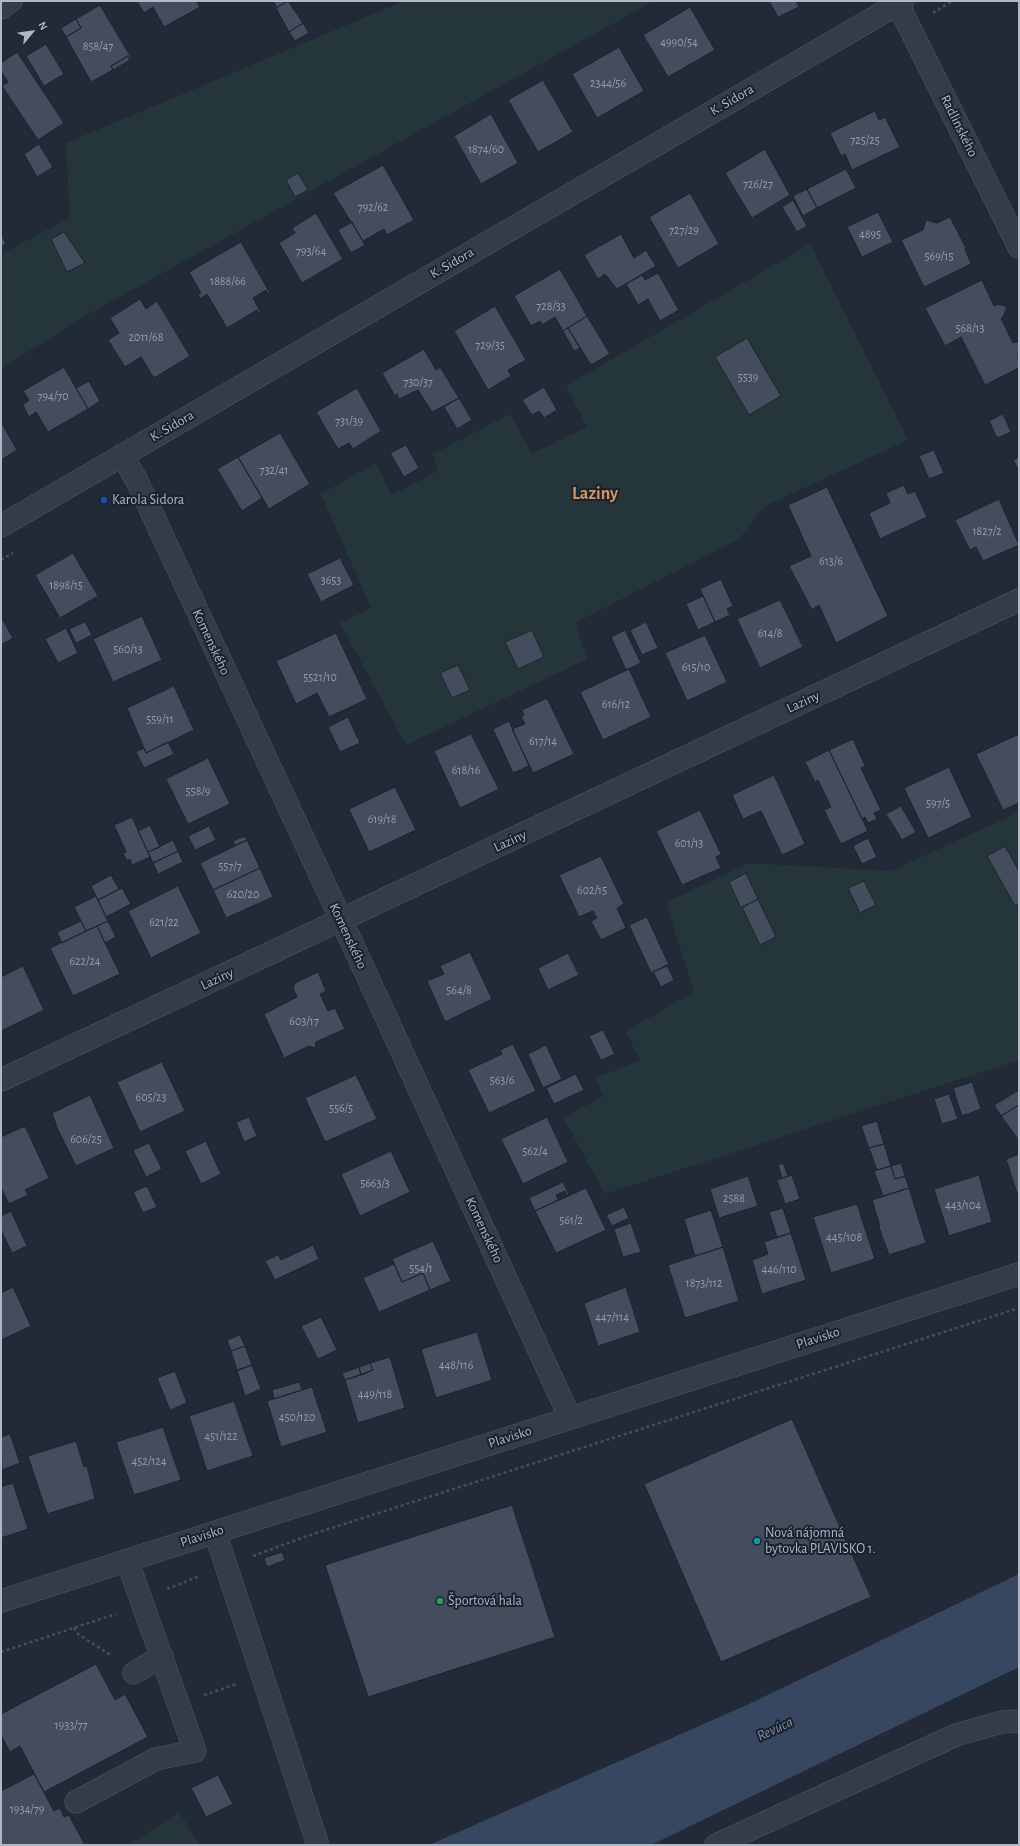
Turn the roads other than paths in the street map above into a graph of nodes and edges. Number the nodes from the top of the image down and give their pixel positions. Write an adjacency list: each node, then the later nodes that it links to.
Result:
1 (11, 1): 3 (street)
2 (901, 3): 4 (street, Radlinského); 5 (street, K. Sidora)
3 (1, 8)
4 (1019, 247)
5 (122, 455): 6 (street, K. Sidora); 8 (street, Komenského)
6 (1, 526)
7 (1019, 600): 8 (street, Laziny)
8 (341, 921): 9 (street, Laziny); 11 (street, Komenského)
9 (1, 1080)
10 (1019, 1274): 11 (street, Plavisko)
11 (570, 1418): 12 (street, Plavisko)
12 (215, 1532): 13 (street, Plavisko); 19 (street)
13 (127, 1560): 14 (street, Plavisko); 15 (street)
14 (1, 1601)
15 (162, 1656): 16 (street); 18 (street)
16 (134, 1672)
17 (1019, 1721): 20 (street)
18 (76, 1802)
19 (317, 1842)
20 (716, 1845)

